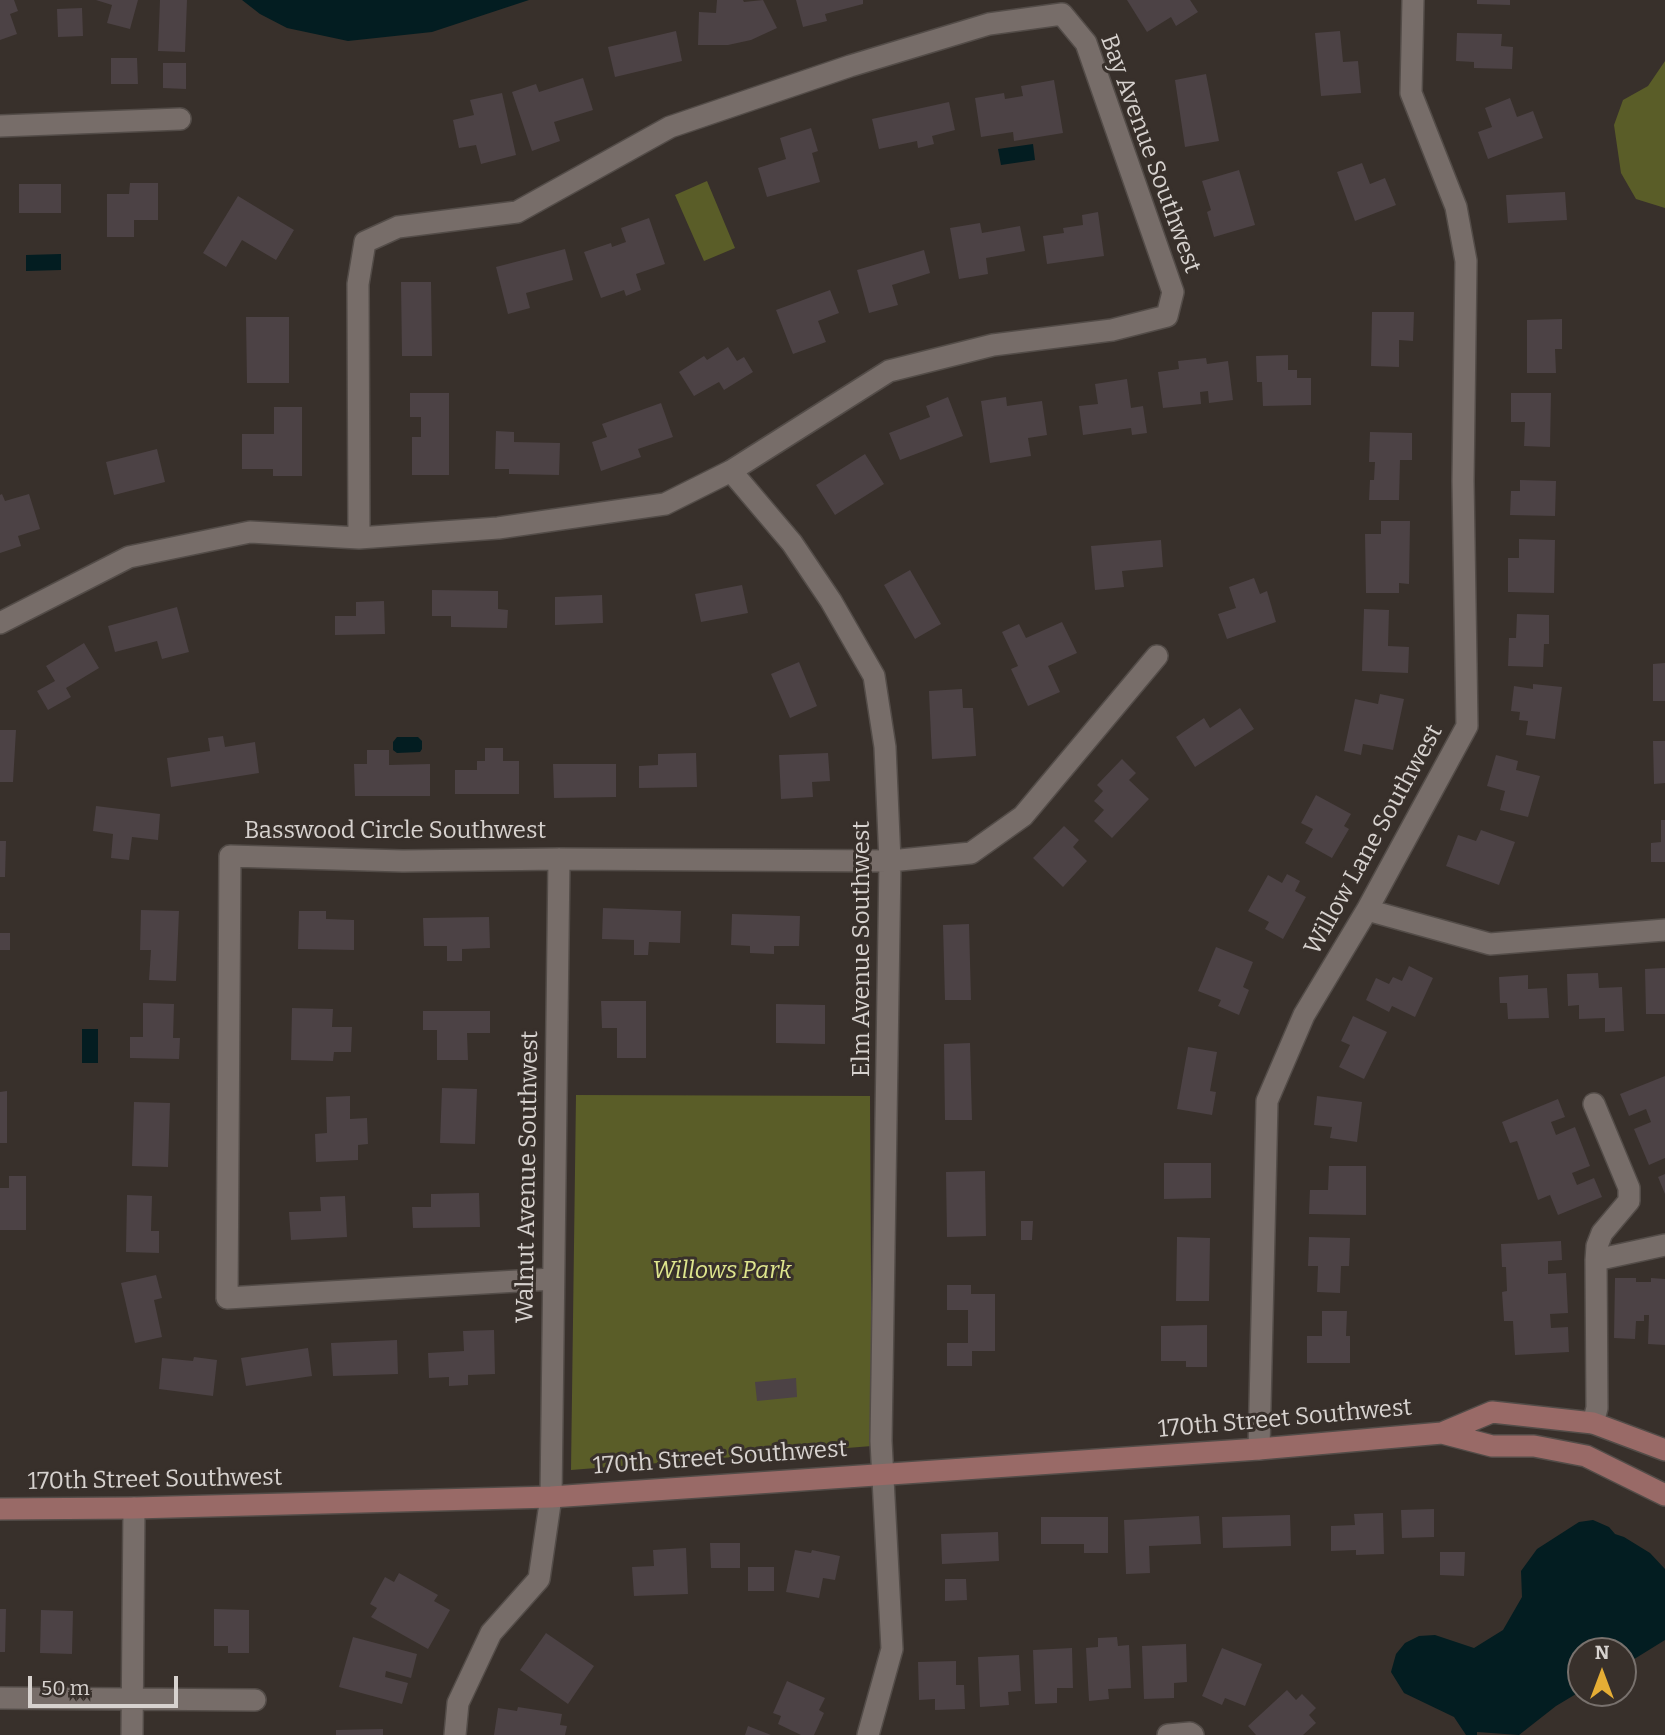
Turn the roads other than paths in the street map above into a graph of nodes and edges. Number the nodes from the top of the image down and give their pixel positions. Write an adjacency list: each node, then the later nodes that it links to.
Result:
1 (1413, 0): 10 (street, Willow Lane Southwest)
2 (180, 119): 3 (street)
3 (0, 126)
4 (731, 471): 5 (street); 5 (street, Bay Avenue Southwest); 9 (street, Elm Avenue Southwest)
5 (359, 538): 6 (street)
6 (0, 623)
7 (1157, 656): 9 (street, Basswood Circle Southwest)
8 (559, 859): 9 (street, Basswood Circle Southwest); 15 (street, Walnut Avenue Southwest); 15 (street, Basswood Circle Southwest)
9 (890, 861): 20 (street, Elm Avenue Southwest)
10 (1367, 910): 11 (street); 18 (street, Willow Lane Southwest)
11 (1665, 930)
12 (1594, 1104): 14 (street)
13 (1665, 1245): 14 (street)
14 (1596, 1260): 16 (street)
15 (552, 1279): 22 (street, Walnut Avenue Southwest)
16 (1594, 1423): 17 (street, 170th Street Southwest); 19 (street, 170th Street Southwest)
17 (1442, 1433): 18 (street, 170th Street Southwest); 21 (street, 170th Street Southwest)
18 (1259, 1449): 20 (street, 170th Street Southwest)
19 (1665, 1450)
20 (884, 1473): 22 (street, 170th Street Southwest); 30 (street, Elm Avenue Southwest)
21 (1665, 1495)
22 (551, 1497): 24 (street, 170th Street Southwest); 29 (street, Walnut Avenue Southwest)
23 (0, 1508): 24 (street, 170th Street Southwest)
24 (134, 1508): 26 (street)
25 (0, 1698): 26 (street)
26 (133, 1699): 27 (street); 28 (street)
27 (255, 1700)
28 (132, 1735)
29 (455, 1735)
30 (869, 1735)
31 (1168, 1735): 32 (street)
32 (1193, 1735)

